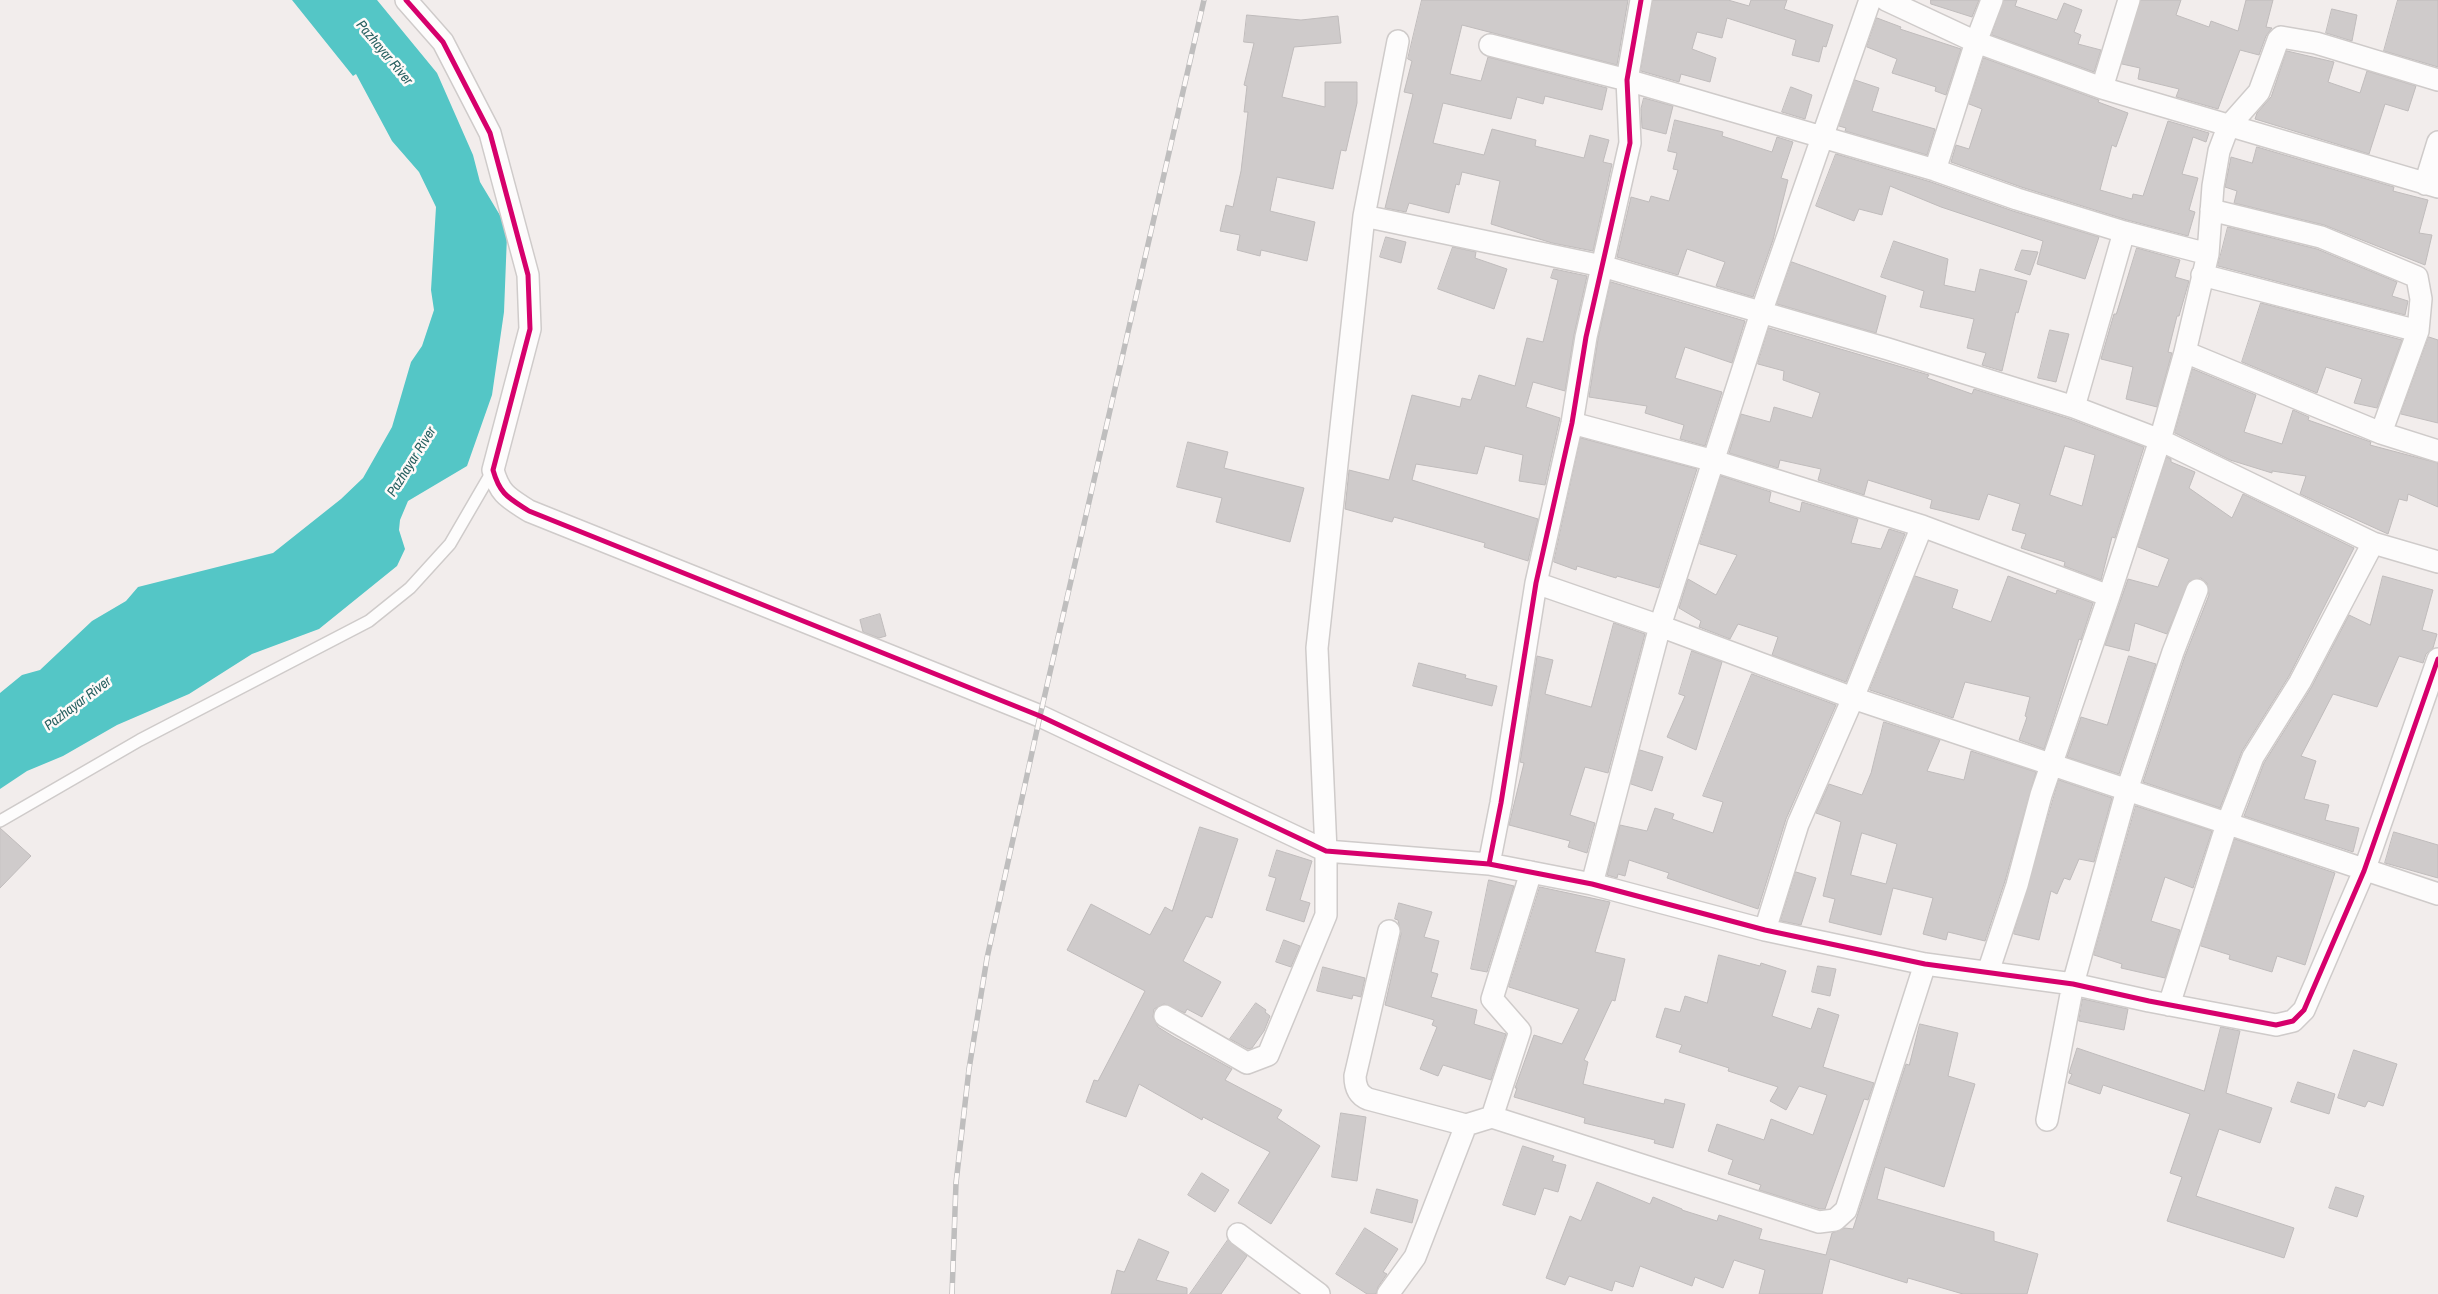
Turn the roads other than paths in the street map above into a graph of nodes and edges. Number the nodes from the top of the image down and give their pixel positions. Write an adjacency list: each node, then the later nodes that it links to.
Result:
1 (406, 0): 33 (street)
2 (1641, 0): 10 (street)
3 (1870, 0): 14 (street)
4 (1886, 0): 8 (street)
5 (1992, 0): 8 (street)
6 (2129, 0): 12 (street)
7 (1398, 41): 19 (street)
8 (1976, 42): 12 (street); 16 (street)
9 (1490, 45): 10 (street)
10 (1627, 80): 14 (street); 22 (street)
11 (2438, 80): 13 (street)
12 (2102, 88): 13 (street)
13 (2228, 127): 17 (street); 18 (street)
14 (1822, 138): 16 (street); 24 (street)
15 (2438, 142): 17 (street)
16 (1935, 170): 20 (street)
17 (2432, 186)
18 (2211, 210): 21 (street); 25 (street)
19 (1364, 216): 22 (street); 47 (street)
20 (2124, 232): 21 (street); 27 (street)
21 (2208, 254): 23 (street)
22 (1602, 266): 24 (street); 28 (street)
23 (2202, 275): 25 (street); 26 (street)
24 (1761, 313): 27 (street); 32 (street)
25 (2418, 331): 29 (street)
26 (2185, 352): 29 (street); 30 (street)
27 (2074, 407): 30 (street)
28 (1572, 423): 32 (street); 37 (street)
29 (2381, 433): 31 (street)
30 (2160, 440): 35 (street); 39 (street)
31 (2438, 451)
32 (1714, 461): 34 (street); 40 (street)
33 (493, 470): 45 (lane); 47 (street)
34 (1922, 526): 39 (street); 42 (street)
35 (2372, 543): 36 (street); 46 (street)
36 (2438, 562)
37 (1536, 583): 40 (street); 48 (street)
38 (2197, 590): 44 (street)
39 (2109, 596): 43 (street)
40 (1660, 626): 42 (street); 51 (street)
41 (2438, 659): 49 (street)
42 (1853, 698): 43 (street); 53 (street)
43 (2052, 766): 44 (street); 56 (street)
44 (2128, 790): 46 (street); 57 (street)
45 (0, 822)
46 (2227, 824): 49 (street); 58 (street)
47 (1326, 851): 48 (street); 59 (street)
48 (1489, 864): 50 (street)
49 (2364, 871): 52 (street); 58 (street)
50 (1531, 872): 51 (street); 60 (street)
51 (1592, 884): 53 (street)
52 (2438, 894)
53 (1765, 930): 55 (street)
54 (1389, 931): 62 (street)
55 (1925, 964): 56 (street); 60 (street)
56 (1988, 972): 57 (street)
57 (2073, 984): 58 (street); 61 (street)
58 (2169, 1005)
59 (1165, 1016)
60 (1492, 1117): 62 (street)
61 (2047, 1120)
62 (1466, 1125): 65 (street)
63 (1238, 1234): 64 (street)
64 (1320, 1294)
65 (1388, 1294)

